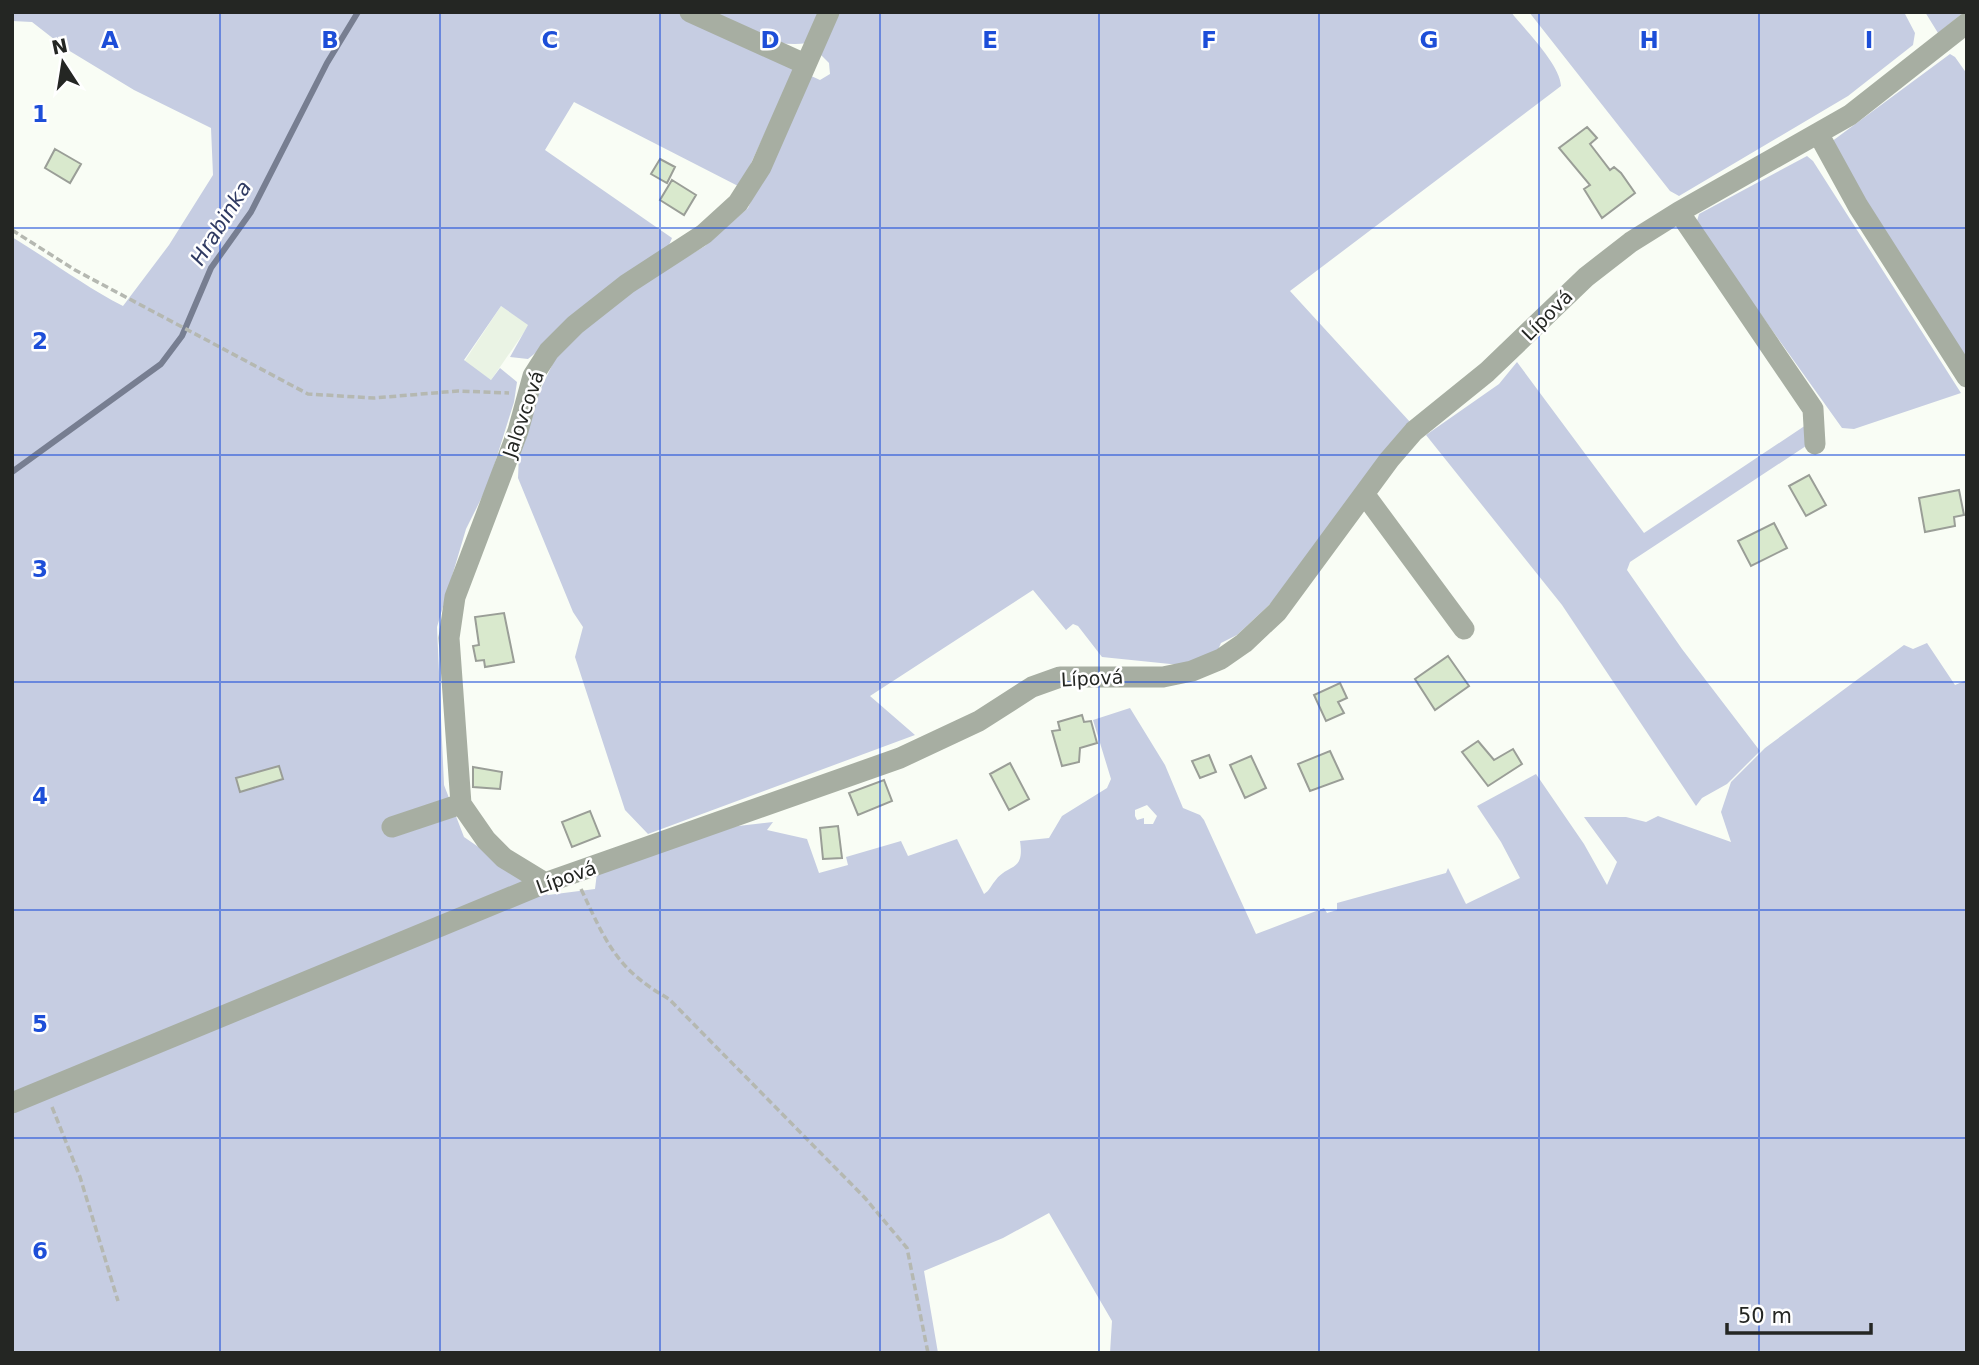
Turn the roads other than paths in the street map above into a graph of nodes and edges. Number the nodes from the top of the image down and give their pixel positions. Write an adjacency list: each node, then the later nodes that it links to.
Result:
1 (690, 12): 4 (street)
2 (829, 12): 4 (street, Jalovcová)
3 (1967, 23): 5 (street, Lípová)
4 (805, 64): 11 (street, Jalovcová)
5 (1819, 135): 6 (street, Lípová); 7 (street)
6 (1679, 212): 8 (street); 9 (street, Lípová)
7 (1967, 377)
8 (1815, 444)
9 (1365, 495): 10 (street); 13 (street, Lípová)
10 (1465, 629)
11 (461, 804): 12 (street); 13 (street, Jalovcová)
12 (392, 827)
13 (545, 883): 14 (street, Lípová)
14 (12, 1102)

